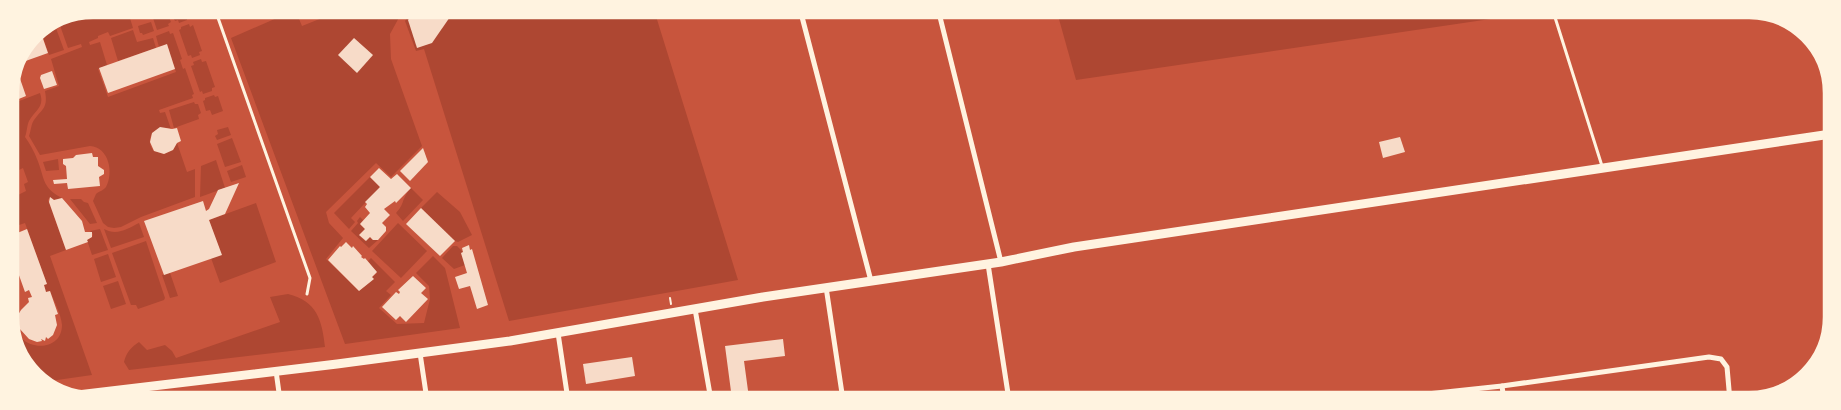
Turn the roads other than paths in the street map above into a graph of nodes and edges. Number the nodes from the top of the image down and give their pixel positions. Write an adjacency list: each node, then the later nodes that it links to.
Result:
1 (218, 18): 11 (lane)
2 (802, 18): 9 (street)
3 (940, 18): 7 (street)
4 (1555, 18): 6 (lane)
5 (1824, 135): 6 (main road)
6 (1602, 169): 7 (main road)
7 (1001, 262): 8 (main road)
8 (988, 264): 9 (main road); 23 (street)
9 (871, 281): 10 (main road)
10 (826, 287): 12 (main road); 22 (street)
11 (308, 294)
12 (695, 308): 13 (main road); 21 (street)
13 (558, 333): 14 (main road); 20 (street)
14 (420, 353): 15 (main road); 19 (street)
15 (276, 370): 17 (main road); 18 (street)
16 (1502, 386): 24 (street); 25 (street); 26 (street)
17 (124, 392)
18 (279, 392)
19 (426, 392)
20 (567, 392)
21 (710, 392)
22 (842, 392)
23 (1008, 392)
24 (1446, 392)
25 (1503, 392)
26 (1729, 392)

